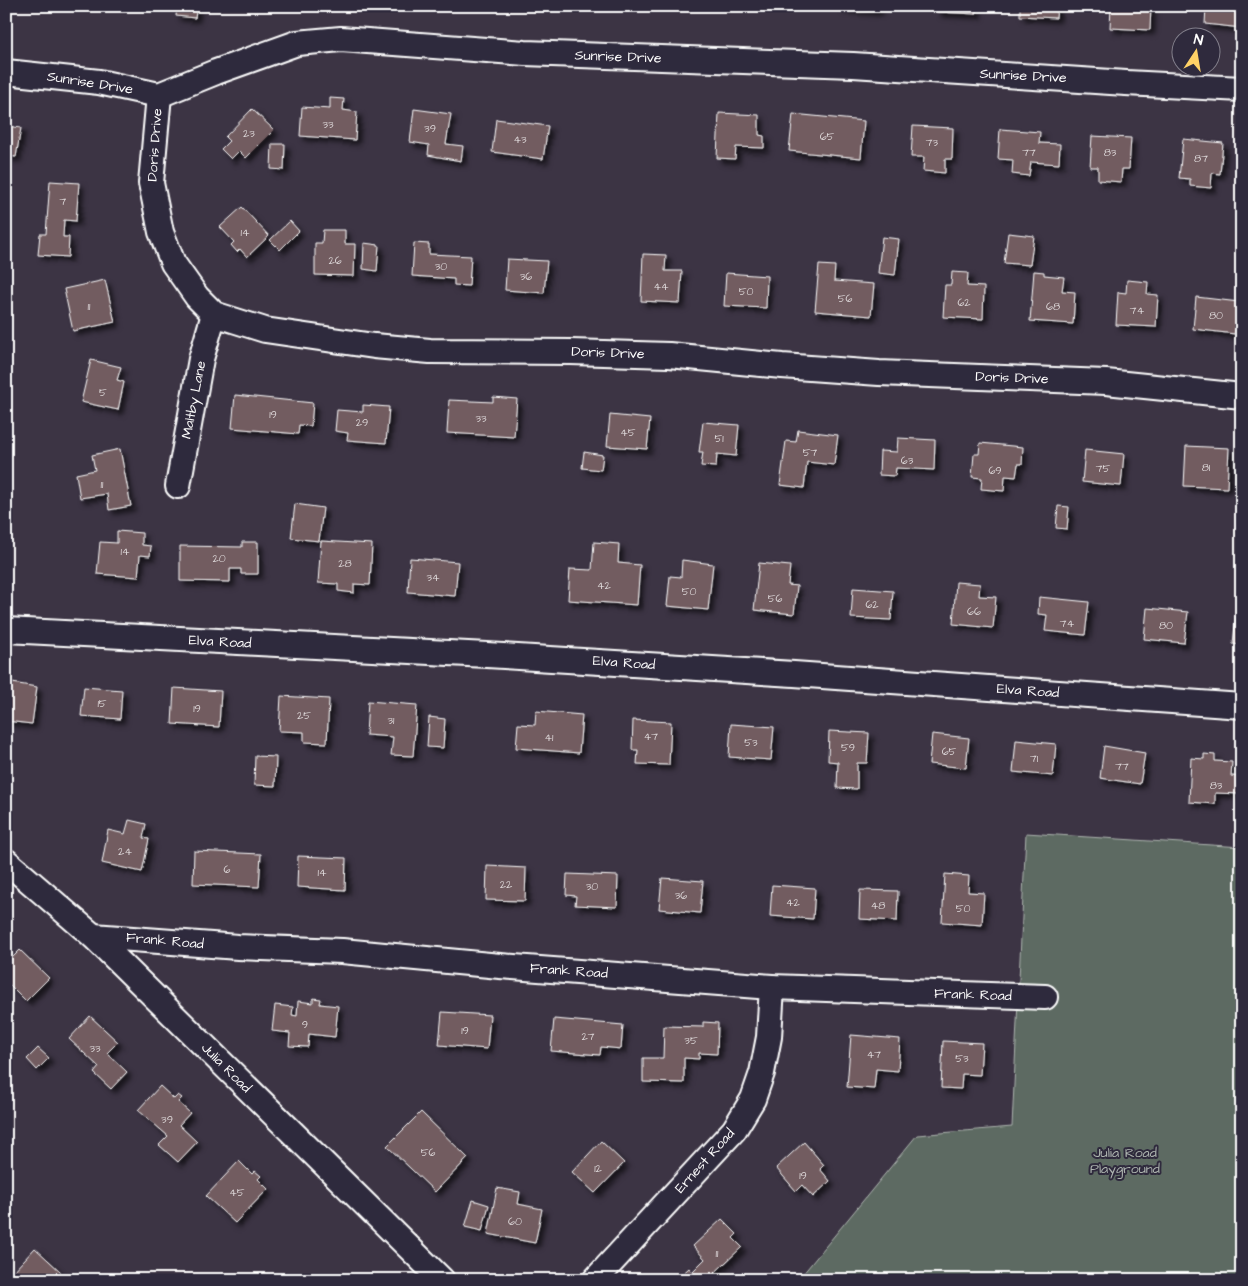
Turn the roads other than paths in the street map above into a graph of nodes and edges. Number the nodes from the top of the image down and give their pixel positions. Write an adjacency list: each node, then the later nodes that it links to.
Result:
1 (6, 72): 3 (street, Sunrise Drive)
2 (1242, 88): 3 (street, Sunrise Drive)
3 (159, 95): 4 (street, Doris Drive)
4 (214, 314): 5 (street, Doris Drive); 6 (street, Maltby Lane)
5 (1242, 396)
6 (178, 486)
7 (6, 630): 8 (street, Elva Road)
8 (1242, 706)
9 (6, 861): 10 (street, Julia Road)
10 (93, 936): 11 (street, Frank Road); 13 (street, Julia Road)
11 (772, 987): 12 (street, Frank Road); 14 (street, Ernest Road)
12 (1045, 997)
13 (442, 1280)
14 (595, 1280)

